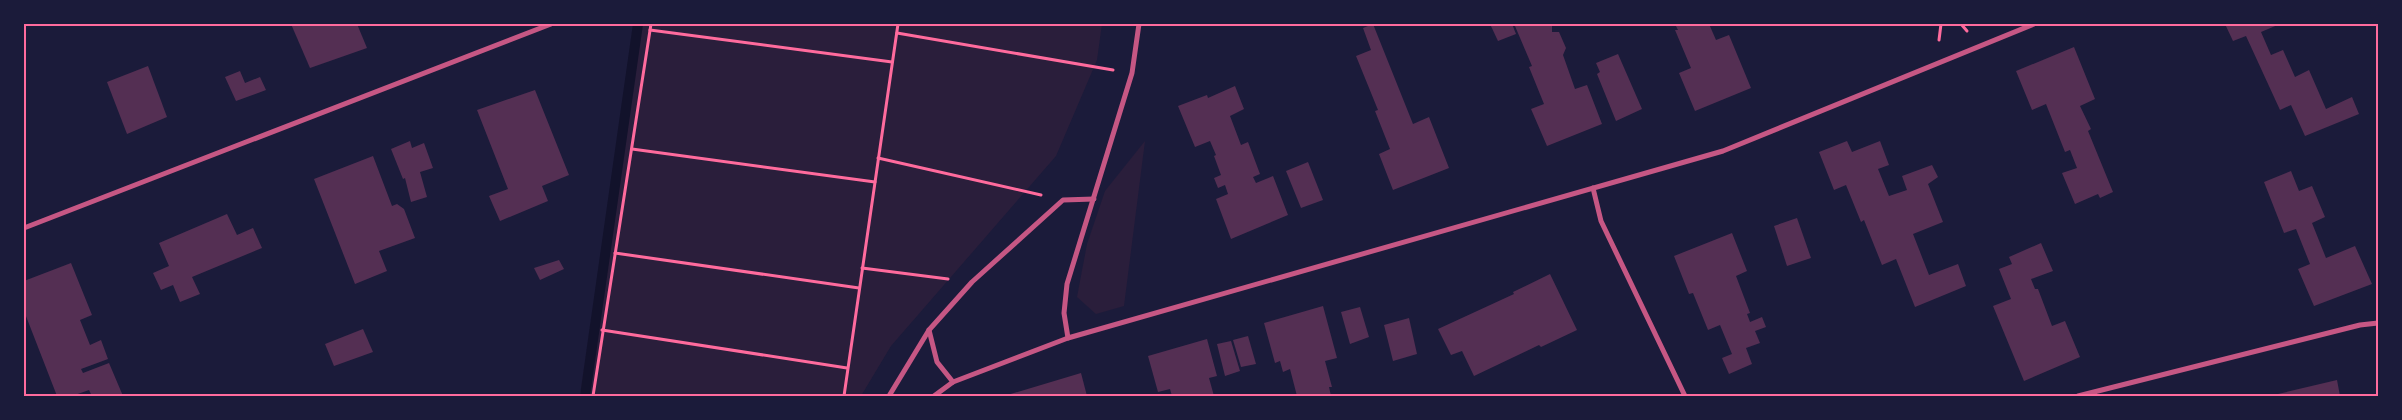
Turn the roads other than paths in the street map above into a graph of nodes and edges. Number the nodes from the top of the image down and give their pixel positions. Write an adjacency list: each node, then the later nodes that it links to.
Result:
1 (551, 24): 6 (street)
2 (1140, 24): 5 (street)
3 (2034, 24): 4 (street)
4 (1593, 188): 9 (street); 13 (street)
5 (1094, 199): 8 (street); 9 (street)
6 (24, 228)
7 (2378, 323): 14 (street)
8 (930, 330): 10 (street); 11 (street)
9 (1068, 338): 10 (street)
10 (953, 382): 12 (street)
11 (889, 396)
12 (934, 396)
13 (1684, 396)
14 (2078, 396)

